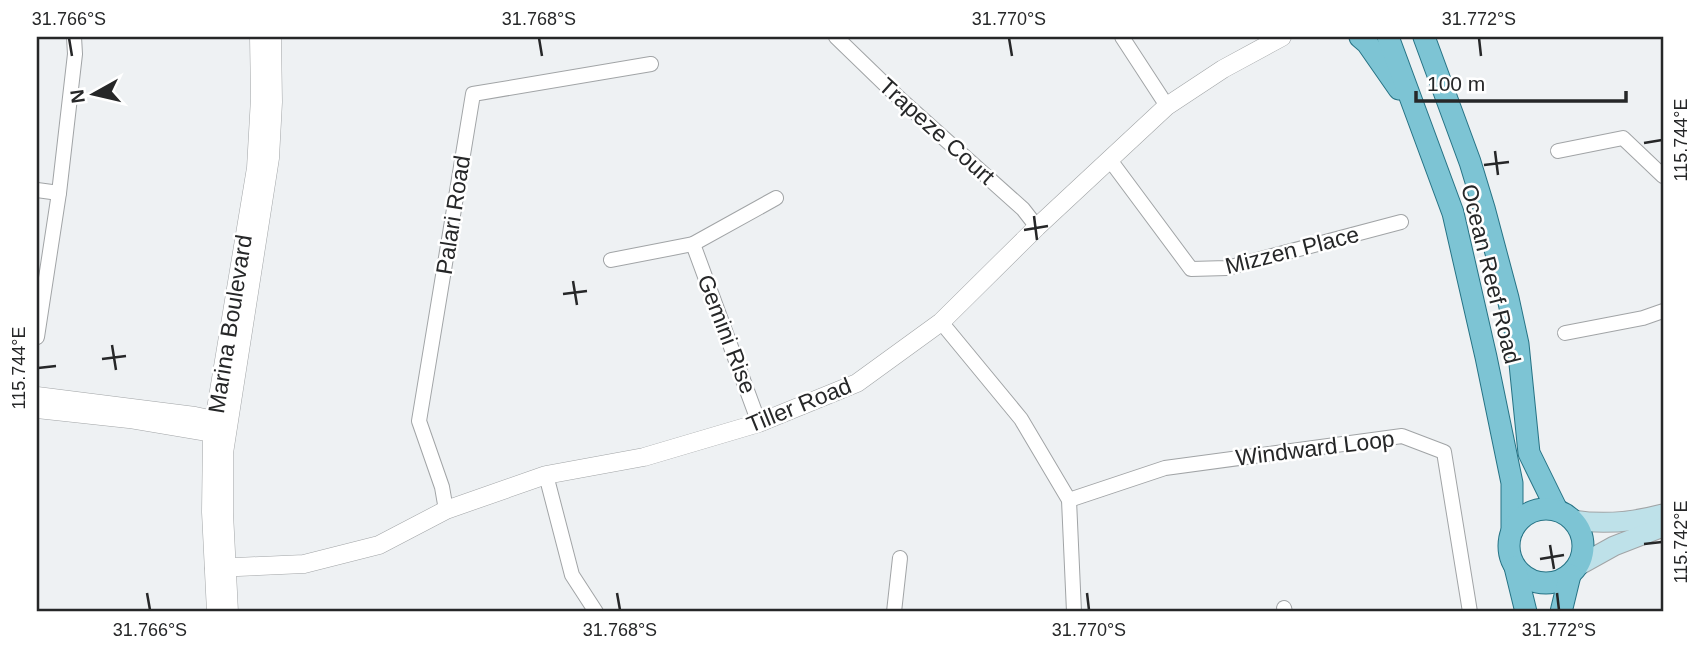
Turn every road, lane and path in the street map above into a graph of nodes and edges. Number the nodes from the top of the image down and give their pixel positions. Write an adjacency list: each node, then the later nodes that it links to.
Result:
1 (74, 37): 17 (street)
2 (259, 37): 30 (street, Marina Boulevard)
3 (272, 37): 30 (street, Marina Boulevard)
4 (836, 37): 20 (street, Trapeze Court)
5 (1122, 37): 11 (street)
6 (1282, 37): 11 (street, Tiller Road)
7 (1360, 37): 12 (main road)
8 (1388, 37): 12 (main road, Ocean Reef Road)
9 (1423, 37): 35 (main road, Ocean Reef Road)
10 (651, 64): 33 (street, Palari Road)
11 (1167, 106): 14 (street, Tiller Road)
12 (1418, 117): 37 (main road, Ocean Reef Road)
13 (1558, 151): 15 (street)
14 (1110, 160): 19 (street, Mizzen Place); 20 (street, Tiller Road)
15 (1663, 176)
16 (37, 190): 17 (street)
17 (59, 193): 26 (street)
18 (776, 198): 21 (street, Gemini Rise)
19 (1401, 222)
20 (1037, 227): 24 (street, Tiller Road)
21 (693, 244): 22 (street, Gemini Rise); 29 (street, Gemini Rise)
22 (611, 260)
23 (1663, 311): 25 (street)
24 (941, 322): 29 (street, Tiller Road); 32 (street)
25 (1565, 332)
26 (37, 337)
27 (37, 396): 30 (street)
28 (37, 409): 30 (street)
29 (759, 423): 31 (street, Tiller Road)
30 (220, 427): 40 (street, Marina Boulevard)
31 (546, 475): 33 (street, Tiller Road); 44 (street)
32 (1069, 500): 46 (street); 47 (street, Windward Loop)
33 (446, 510): 40 (street, Tiller Road)
34 (1663, 514): 35 (main road)
35 (1565, 515): 37 (main road); 41 (main road)
36 (1663, 527): 41 (main road)
37 (1512, 531): 39 (main road)
38 (900, 558): 45 (street)
39 (1515, 567): 41 (main road); 48 (main road)
40 (221, 568): 42 (street, Marina Boulevard); 43 (street, Marina Boulevard)
41 (1574, 570): 49 (main road)
42 (216, 612)
43 (229, 612)
44 (596, 612)
45 (894, 612)
46 (1074, 612)
47 (1470, 612)
48 (1526, 612)
49 (1561, 612)

